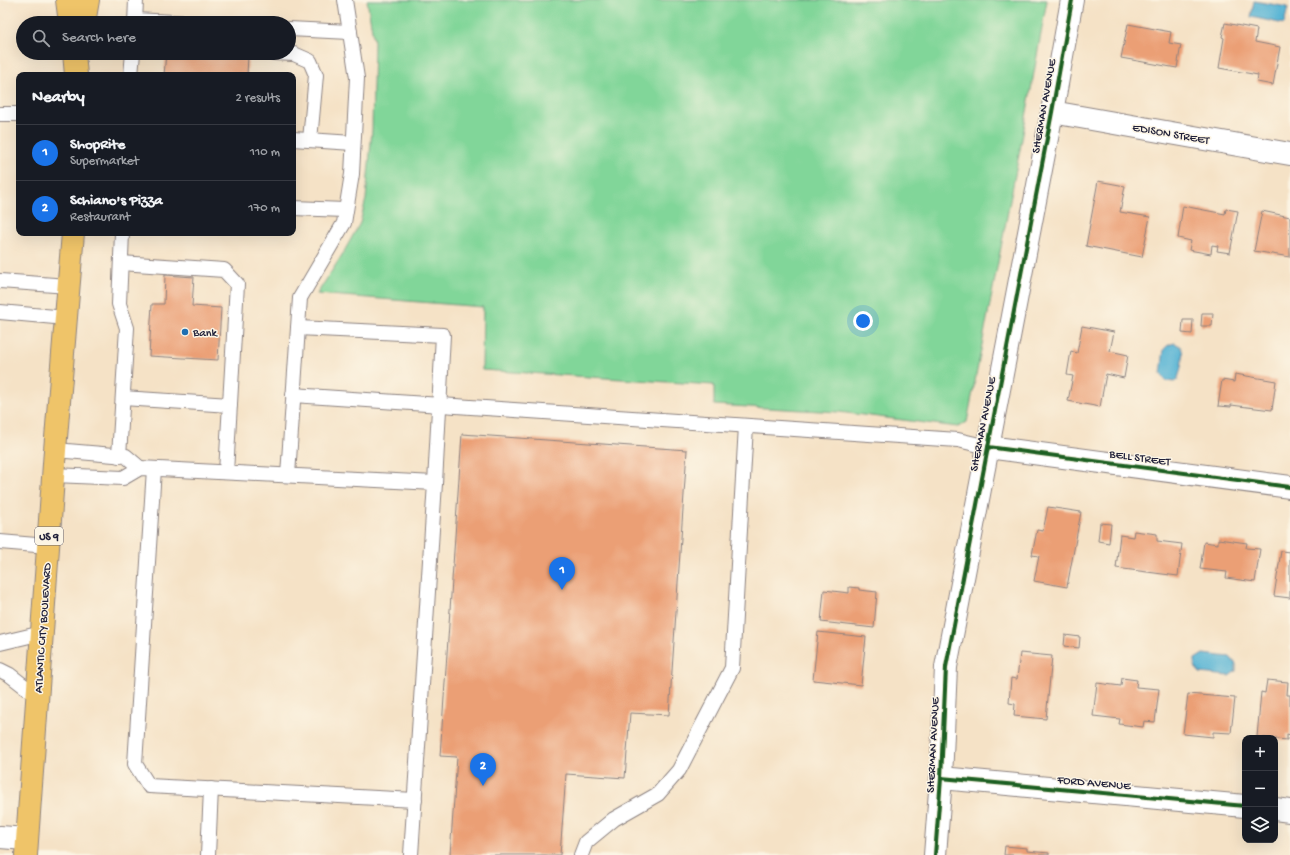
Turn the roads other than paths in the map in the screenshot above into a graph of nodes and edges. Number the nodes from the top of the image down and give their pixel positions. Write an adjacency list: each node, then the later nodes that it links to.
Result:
1 (67, 0): 6 (highway)
2 (88, 0): 7 (highway)
3 (136, 0): 8 (lane)
4 (345, 0): 10 (lane)
5 (1072, 0): 14 (street, SHERMAN AVENUE)
6 (69, 16)
7 (85, 16)
8 (135, 16)
9 (296, 29): 10 (lane)
10 (350, 32): 19 (lane)
11 (296, 55): 18 (lane)
12 (132, 60): 13 (lane)
13 (131, 72)
14 (1052, 112): 20 (street, EDISON STREET); 36 (street, SHERMAN AVENUE)
15 (0, 114): 16 (lane)
16 (16, 114)
17 (296, 139): 18 (lane)
18 (310, 140): 19 (lane)
19 (353, 143): 22 (lane)
20 (1290, 154)
21 (296, 208): 22 (lane)
22 (346, 210): 30 (lane)
23 (73, 236): 27 (highway, ATLANTIC CITY BOULEVARD / US 9)
24 (122, 236): 25 (lane)
25 (121, 263): 32 (lane); 33 (lane)
26 (0, 281): 27 (lane)
27 (68, 286): 29 (highway, ATLANTIC CITY BOULEVARD / US 9)
28 (0, 312): 29 (lane)
29 (66, 318): 37 (highway, ATLANTIC CITY BOULEVARD / US 9)
30 (298, 328): 31 (lane); 34 (lane)
31 (293, 395): 34 (lane); 42 (lane)
32 (123, 398): 33 (lane); 38 (lane)
33 (230, 405): 40 (lane)
34 (439, 405): 35 (lane); 43 (lane)
35 (746, 426): 36 (lane); 61 (lane)
36 (988, 447): 44 (street, BELL STREET); 51 (street, SHERMAN AVENUE)
37 (55, 450): 38 (lane); 41 (highway, ATLANTIC CITY BOULEVARD / US 9)
38 (119, 456): 39 (lane)
39 (147, 468): 40 (lane); 41 (lane); 52 (lane)
40 (226, 472): 42 (lane)
41 (54, 475): 46 (highway, ATLANTIC CITY BOULEVARD / US 9)
42 (288, 475): 43 (lane)
43 (435, 483): 53 (lane)
44 (1290, 487)
45 (0, 542): 46 (lane)
46 (48, 546): 47 (highway, ATLANTIC CITY BOULEVARD / US 9)
47 (42, 633): 48 (lane); 50 (highway, ATLANTIC CITY BOULEVARD / US 9)
48 (0, 643)
49 (0, 670): 50 (lane)
50 (37, 696): 58 (highway, ATLANTIC CITY BOULEVARD / US 9)
51 (941, 778): 54 (street, FORD AVENUE); 62 (street, SHERMAN AVENUE)
52 (211, 789): 53 (lane); 59 (lane)
53 (415, 800): 60 (lane)
54 (1242, 806)
55 (1278, 809): 56 (street)
56 (1290, 811)
57 (0, 837): 58 (street)
58 (26, 847)
59 (208, 855)
60 (411, 855)
61 (581, 855)
62 (935, 855)

